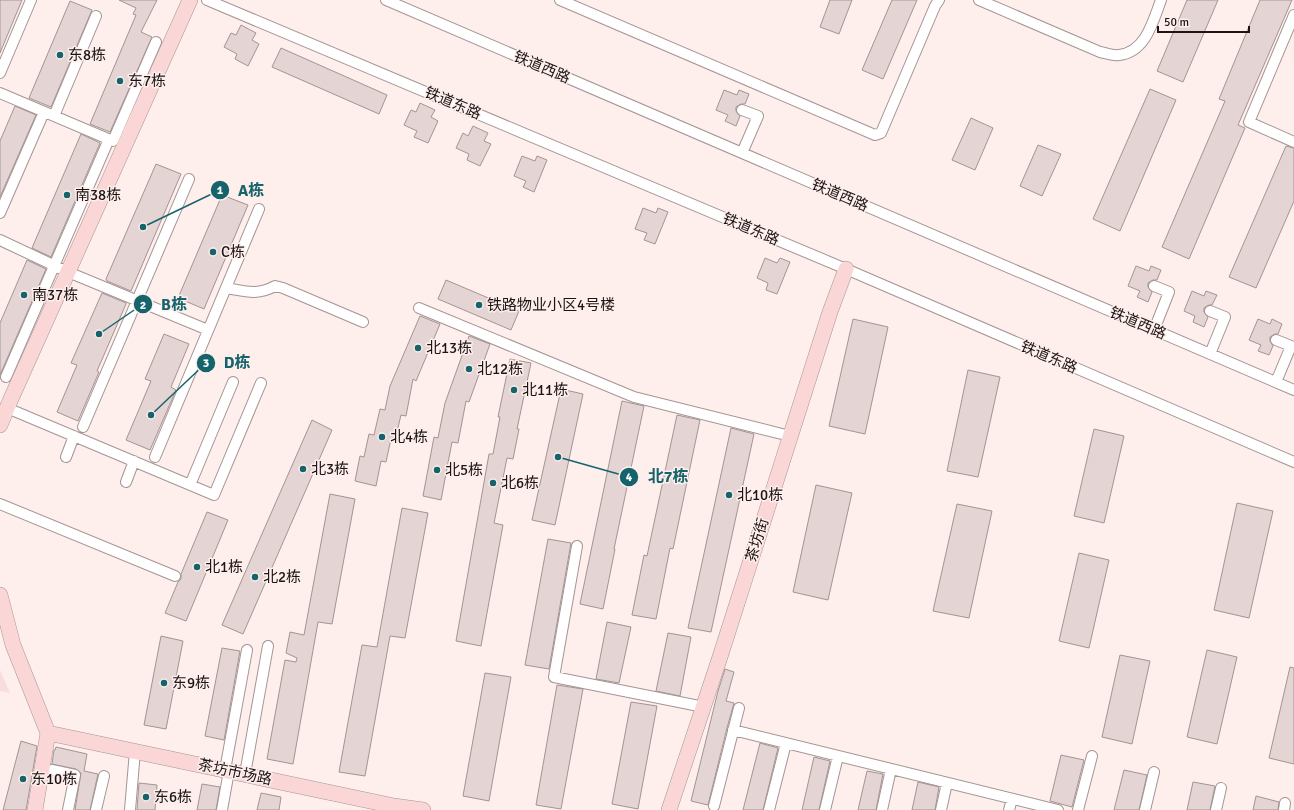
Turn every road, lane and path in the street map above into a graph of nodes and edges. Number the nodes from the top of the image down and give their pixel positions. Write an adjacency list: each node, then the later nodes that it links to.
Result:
1 (31, 0): 12 (street)
2 (190, 0): 23 (street)
3 (207, 0): 24 (street, 铁道东路)
4 (386, 0): 18 (street, 铁道西路)
5 (560, 0): 6 (street)
6 (939, 0)
7 (979, 0): 8 (street)
8 (1161, 0)
9 (96, 16): 15 (street)
10 (1294, 16): 17 (street)
11 (156, 42): 16 (street)
12 (0, 73)
13 (0, 93): 15 (street)
14 (742, 110): 18 (street)
15 (49, 114): 16 (street); 21 (street)
16 (109, 139): 23 (street)
17 (1294, 142)
18 (742, 153): 32 (street, 铁道西路)
19 (189, 179): 27 (street)
20 (259, 209): 26 (street)
21 (0, 213)
22 (0, 240): 23 (street)
23 (61, 269): 27 (street); 35 (street); 40 (street)
24 (846, 269): 44 (street, 茶坊街); 48 (street, 铁道东路)
25 (1154, 286): 32 (street)
26 (226, 288): 30 (street); 31 (street)
27 (137, 301): 31 (street); 42 (street)
28 (419, 308): 44 (street)
29 (1210, 311): 34 (street)
30 (363, 322)
31 (208, 330): 46 (street)
32 (1154, 330): 34 (street, 铁道西路)
33 (1276, 340): 37 (street)
34 (1210, 354): 37 (street, 铁道西路)
35 (6, 377)
36 (233, 382): 50 (street)
37 (1276, 382): 39 (street, 铁道西路)
38 (261, 383): 50 (street)
39 (1294, 390)
40 (5, 402): 41 (street); 43 (street)
41 (0, 426)
42 (83, 427)
43 (74, 436): 45 (street); 47 (street)
44 (790, 436): 57 (street, 茶坊街)
45 (66, 457)
46 (155, 457)
47 (134, 462): 49 (street); 50 (street)
48 (1294, 462)
49 (126, 482)
50 (190, 485)
51 (0, 504): 53 (street)
52 (577, 546): 57 (street)
53 (175, 576)
54 (0, 596): 60 (street)
55 (268, 646): 69 (street)
56 (247, 650): 67 (street)
57 (704, 707): 81 (street, 茶坊街)
58 (739, 708): 59 (street)
59 (734, 730): 61 (street); 74 (street)
60 (48, 732): 62 (street, 茶坊市场路); 75 (street)
61 (786, 743): 63 (street); 82 (street)
62 (135, 751): 67 (street, 茶坊市场路); 78 (street)
63 (838, 756): 65 (street); 83 (street)
64 (1092, 756): 88 (street)
65 (891, 769): 71 (street); 84 (street)
66 (52, 770): 76 (street)
67 (227, 770): 69 (street, 茶坊市场路); 79 (street)
68 (1154, 772): 89 (street)
69 (245, 774): 80 (street, 茶坊市场路)
70 (104, 776): 77 (street)
71 (947, 783): 73 (street); 85 (street)
72 (1221, 788): 90 (street)
73 (1012, 799): 86 (street); 87 (street)
74 (714, 806)
75 (34, 810)
76 (68, 810)
77 (96, 810)
78 (130, 810)
79 (222, 810)
80 (423, 810)
81 (669, 810)
82 (769, 810)
83 (825, 810)
84 (882, 810)
85 (940, 810)
86 (1009, 810)
87 (1058, 810)
88 (1078, 810)
89 (1145, 810)
90 (1216, 810)

